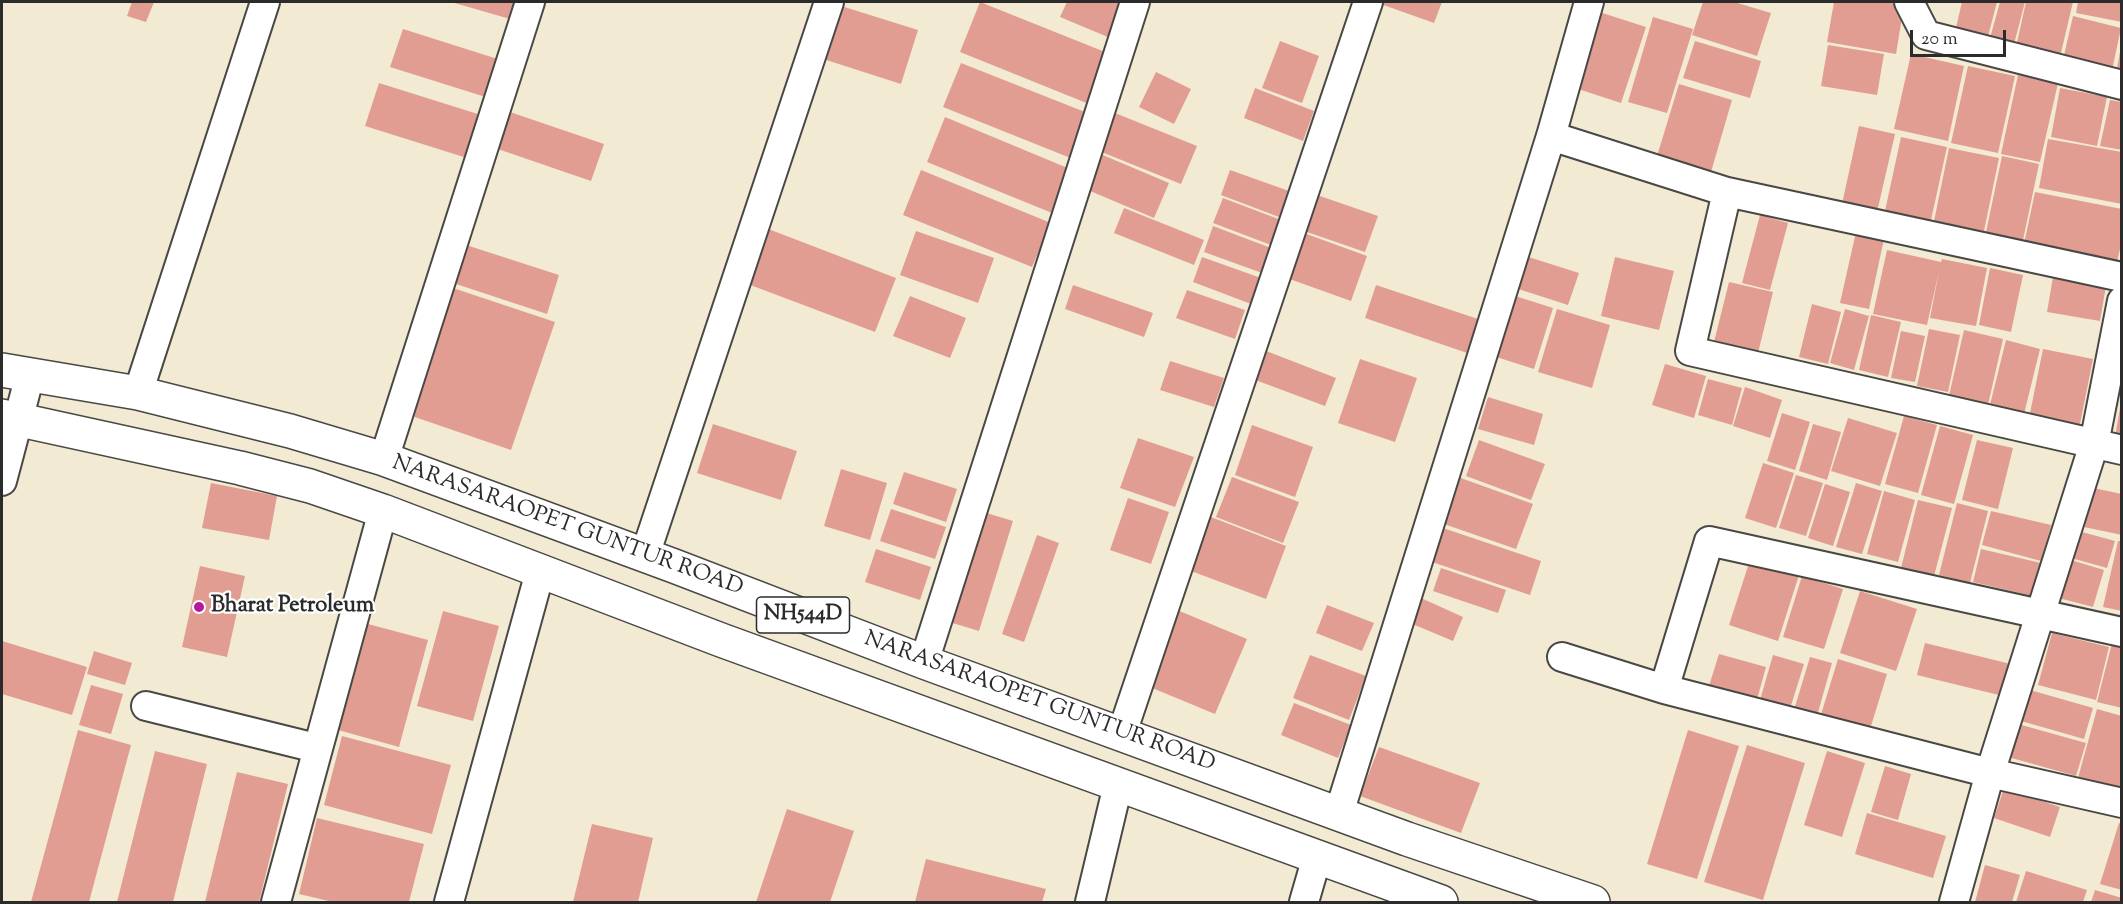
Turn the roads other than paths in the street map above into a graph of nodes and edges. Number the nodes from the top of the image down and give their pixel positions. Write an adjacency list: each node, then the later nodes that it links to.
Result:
1 (265, 2): 14 (street)
2 (530, 2): 18 (street)
3 (829, 2): 21 (street)
4 (1135, 2): 26 (street)
5 (1368, 2): 29 (street)
6 (1589, 2): 9 (street)
7 (1909, 2): 8 (street)
8 (2121, 86)
9 (1551, 136): 10 (street); 34 (street)
10 (1728, 192): 11 (street); 16 (street)
11 (2121, 277)
12 (2121, 301): 16 (street)
13 (16, 372): 14 (highway, NARASARAOPET GUNTUR ROAD / NH544D); 15 (street)
14 (138, 393): 18 (highway, NARASARAOPET GUNTUR ROAD / NH544D)
15 (10, 417): 19 (street); 20 (highway, NH544D)
16 (2094, 444): 17 (street); 23 (street)
17 (2121, 450)
18 (384, 459): 21 (highway, NARASARAOPET GUNTUR ROAD / NH544D)
19 (2, 482)
20 (383, 510): 22 (highway, NH544D); 30 (street)
21 (645, 555): 26 (highway, NARASARAOPET GUNTUR ROAD / NH544D)
22 (540, 572): 32 (highway, NH544D); 37 (street)
23 (2041, 612): 24 (street); 27 (street); 31 (street)
24 (2121, 632)
25 (1562, 657): 27 (street)
26 (924, 662): 29 (highway, NARASARAOPET GUNTUR ROAD / NH544D)
27 (1664, 689): 31 (street)
28 (146, 706): 30 (street)
29 (1122, 733): 34 (highway, NARASARAOPET GUNTUR ROAD / NH544D)
30 (316, 748): 36 (street)
31 (1990, 773): 33 (street); 42 (street)
32 (1118, 786): 35 (highway, NH544D); 38 (street)
33 (2121, 803)
34 (1339, 813): 41 (highway, NARASARAOPET GUNTUR ROAD / NH544D)
35 (1317, 857): 39 (street); 40 (highway, NH544D)
36 (276, 903)
37 (449, 903)
38 (1090, 903)
39 (1304, 903)
40 (1441, 903)
41 (1593, 903)
42 (1954, 903)

